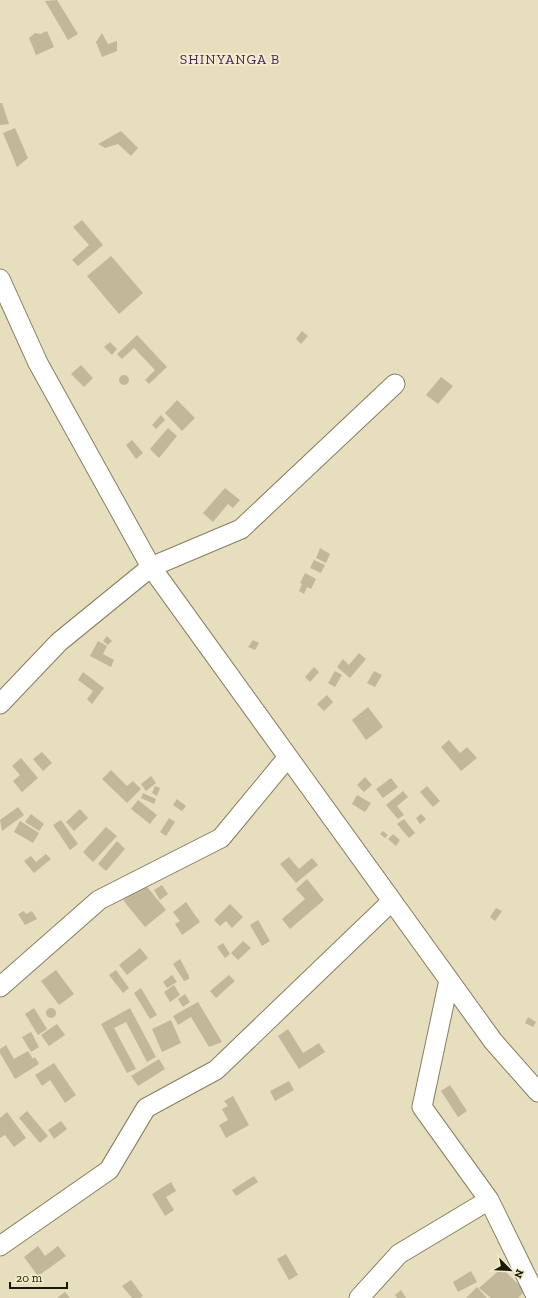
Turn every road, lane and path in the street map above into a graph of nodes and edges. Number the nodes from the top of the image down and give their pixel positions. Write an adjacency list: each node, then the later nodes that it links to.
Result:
1 (0, 279): 3 (street)
2 (395, 384): 3 (street)
3 (151, 567): 4 (street); 5 (street)
4 (0, 704)
5 (288, 757): 6 (street); 8 (street)
6 (392, 901): 7 (street); 11 (street)
7 (449, 980): 9 (street); 10 (street)
8 (0, 987)
9 (538, 1092)
10 (489, 1200): 12 (street); 13 (street)
11 (0, 1246)
12 (359, 1298)
13 (537, 1298)

